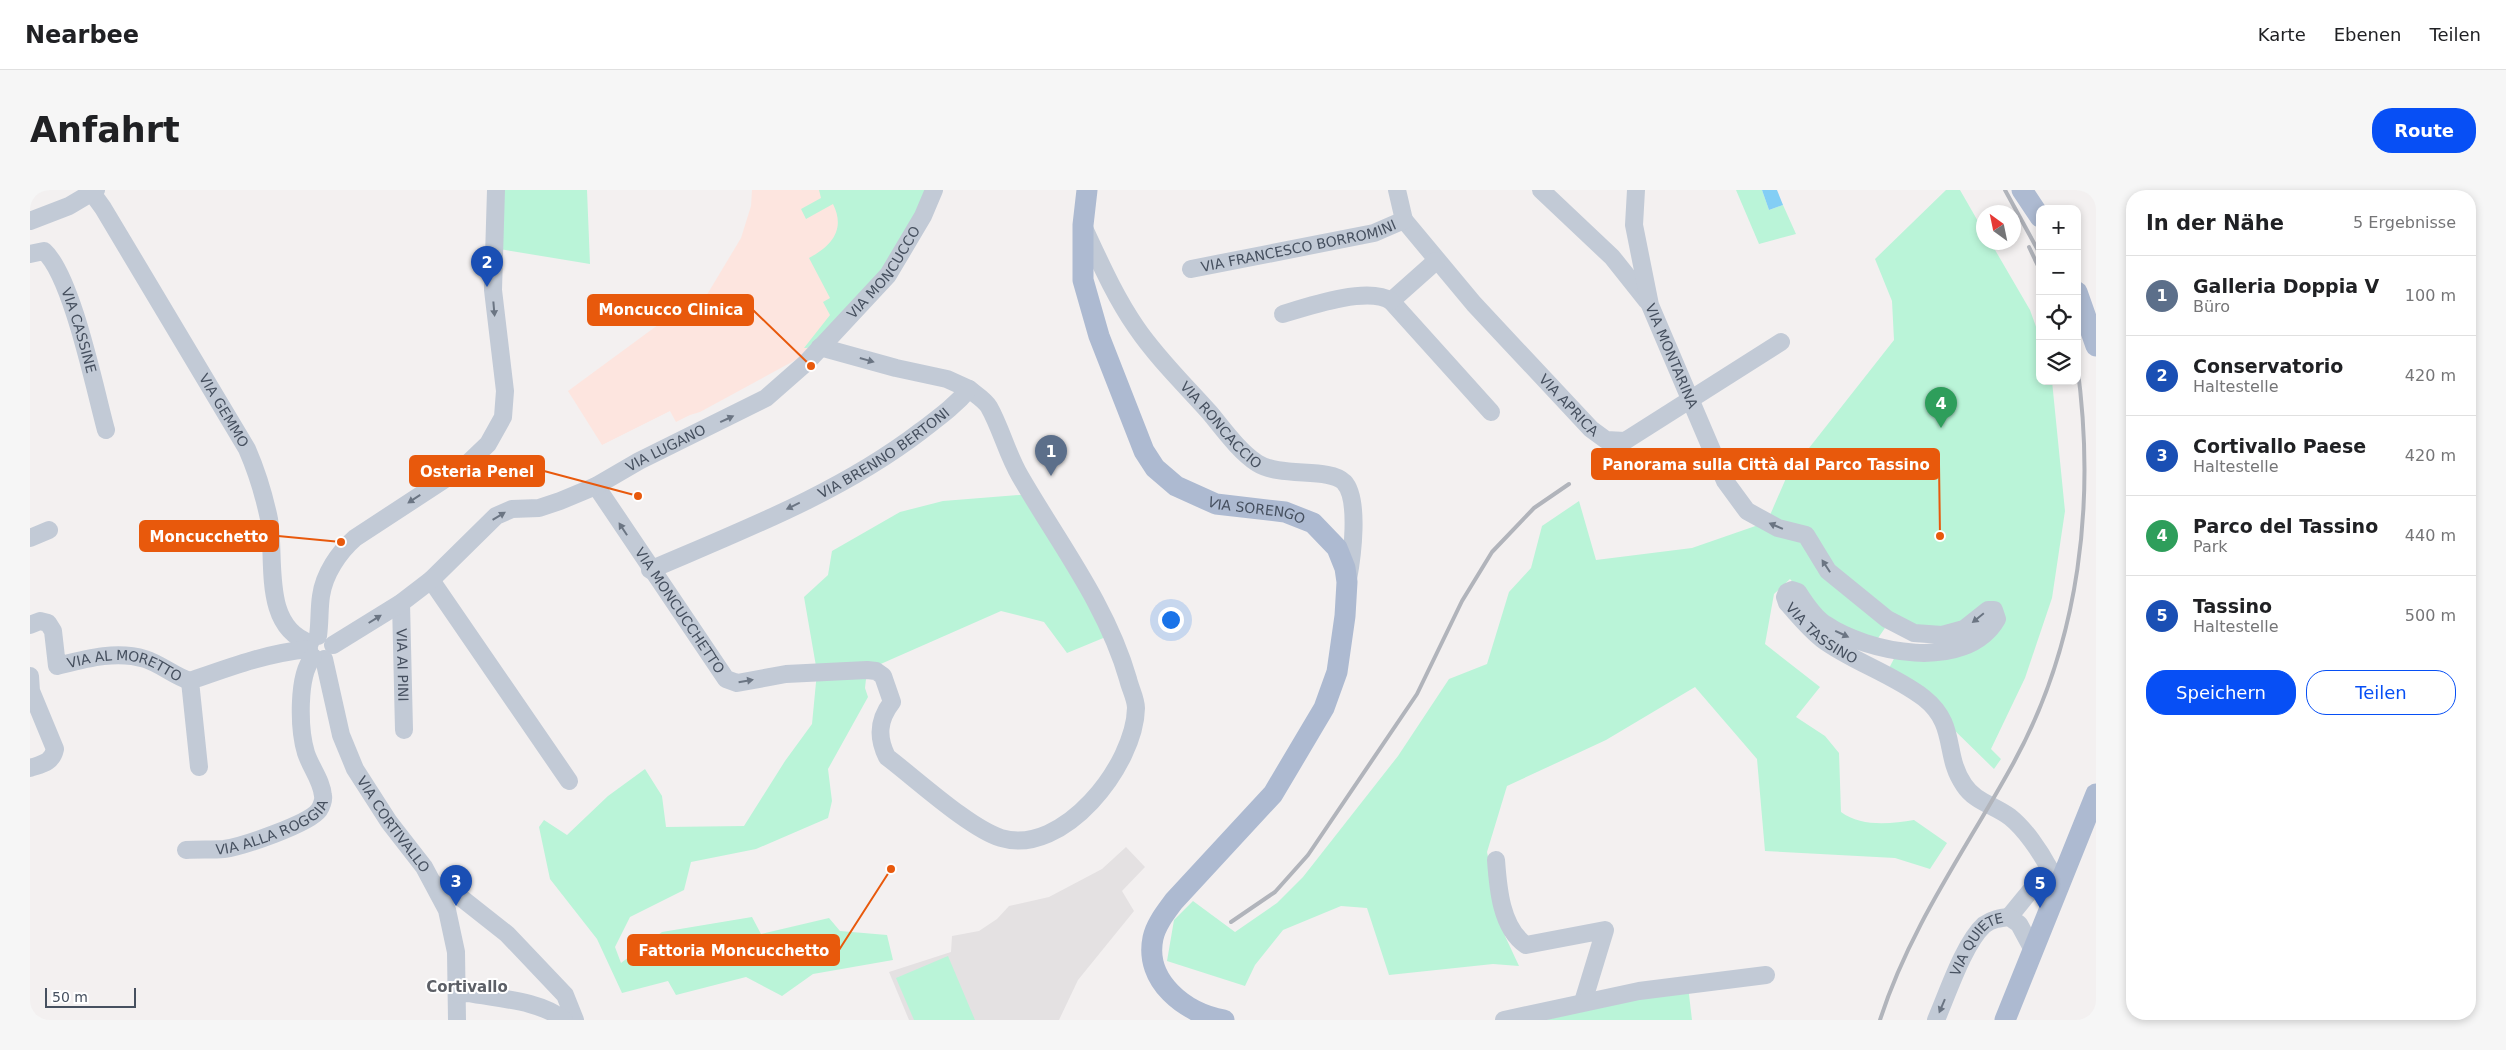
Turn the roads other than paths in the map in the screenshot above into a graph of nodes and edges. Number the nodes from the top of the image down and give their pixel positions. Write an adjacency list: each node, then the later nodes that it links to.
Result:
1 (496, 190): 36 (street, VIA CORTIVALLO, one-way to 36)
2 (934, 190): 22 (street, VIA MONCUCCO)
3 (1088, 190): 12 (main road, VIA SORENGO)
4 (1397, 190): 10 (street, VIA FRANCESCO BORROMINI)
5 (1541, 190): 18 (street)
6 (1636, 190): 18 (street, VIA MONTARINA)
7 (2022, 190): 9 (main road)
8 (93, 191): 11 (street); 36 (street, VIA GEMMO)
9 (2036, 211)
10 (1404, 220): 14 (street, VIA APRICA); 15 (street, VIA FRANCESCO BORROMINI)
11 (30, 221)
12 (1083, 225): 33 (street, VIA RONCACCIO); 33 (main road, VIA SORENGO)
13 (30, 254): 26 (street, VIA CASSINE)
14 (1436, 261): 17 (street); 24 (street, VIA APRICA)
15 (1192, 269)
16 (2078, 295): 21 (main road)
17 (1391, 301): 19 (street); 25 (street)
18 (1650, 305): 24 (street, VIA MONTARINA)
19 (1283, 314)
20 (1782, 342): 24 (street, VIA APRICA)
21 (2096, 346)
22 (820, 347): 23 (street, one-way to 23); 27 (street, VIA LUGANO, one-way to 22)
23 (969, 389): 31 (street, VIA BRENNO BERTONI, one-way to 31); 31 (street, VIA MONCUCCHETTO, one-way to 23)
24 (1690, 401): 28 (street, VIA MONTARINA)
25 (1491, 412)
26 (106, 430)
27 (596, 486): 31 (street, VIA MONCUCCHETTO, one-way to 27); 32 (street, VIA LUGANO, one-way to 27)
28 (1747, 511): 47 (street, VIA TASSINO, one-way to 28)
29 (50, 530): 30 (street)
30 (30, 538)
31 (650, 570)
32 (431, 580): 34 (street, VIA LUGANO); 43 (street)
33 (1347, 582): 57 (main road, VIA SORENGO)
34 (401, 602): 36 (street, VIA LUGANO, one-way to 34); 40 (street, VIA AI PINI)
35 (30, 625): 37 (street, VIA AL MORETTO)
36 (318, 648): 39 (street, VIA AL MORETTO); 45 (street, VIA ALLA ROGGIA); 48 (street, VIA CORTIVALLO)
37 (57, 666): 38 (street, VIA AL MORETTO); 39 (street, VIA AL MORETTO)
38 (30, 674): 41 (street)
39 (190, 681): 42 (street, VIA AL MORETTO)
40 (404, 730)
41 (30, 768)
42 (199, 768)
43 (569, 781)
44 (2096, 794): 47 (main road)
45 (186, 850)
46 (1496, 860): 53 (street)
47 (2057, 870): 49 (street); 50 (main road)
48 (436, 886): 52 (street, VIA CORTIVALLO); 56 (street)
49 (2010, 918): 50 (street, VIA QUIETE); 59 (street, VIA QUIETE, one-way to 59)
50 (2032, 950): 60 (main road)
51 (1766, 975): 53 (street)
52 (458, 994): 54 (street, VIA CORTIVALLO); 55 (street)
53 (1583, 1002): 58 (street)
54 (457, 1020)
55 (564, 1020)
56 (575, 1020)
57 (1224, 1020)
58 (1504, 1020)
59 (1936, 1020)
60 (2005, 1020)

